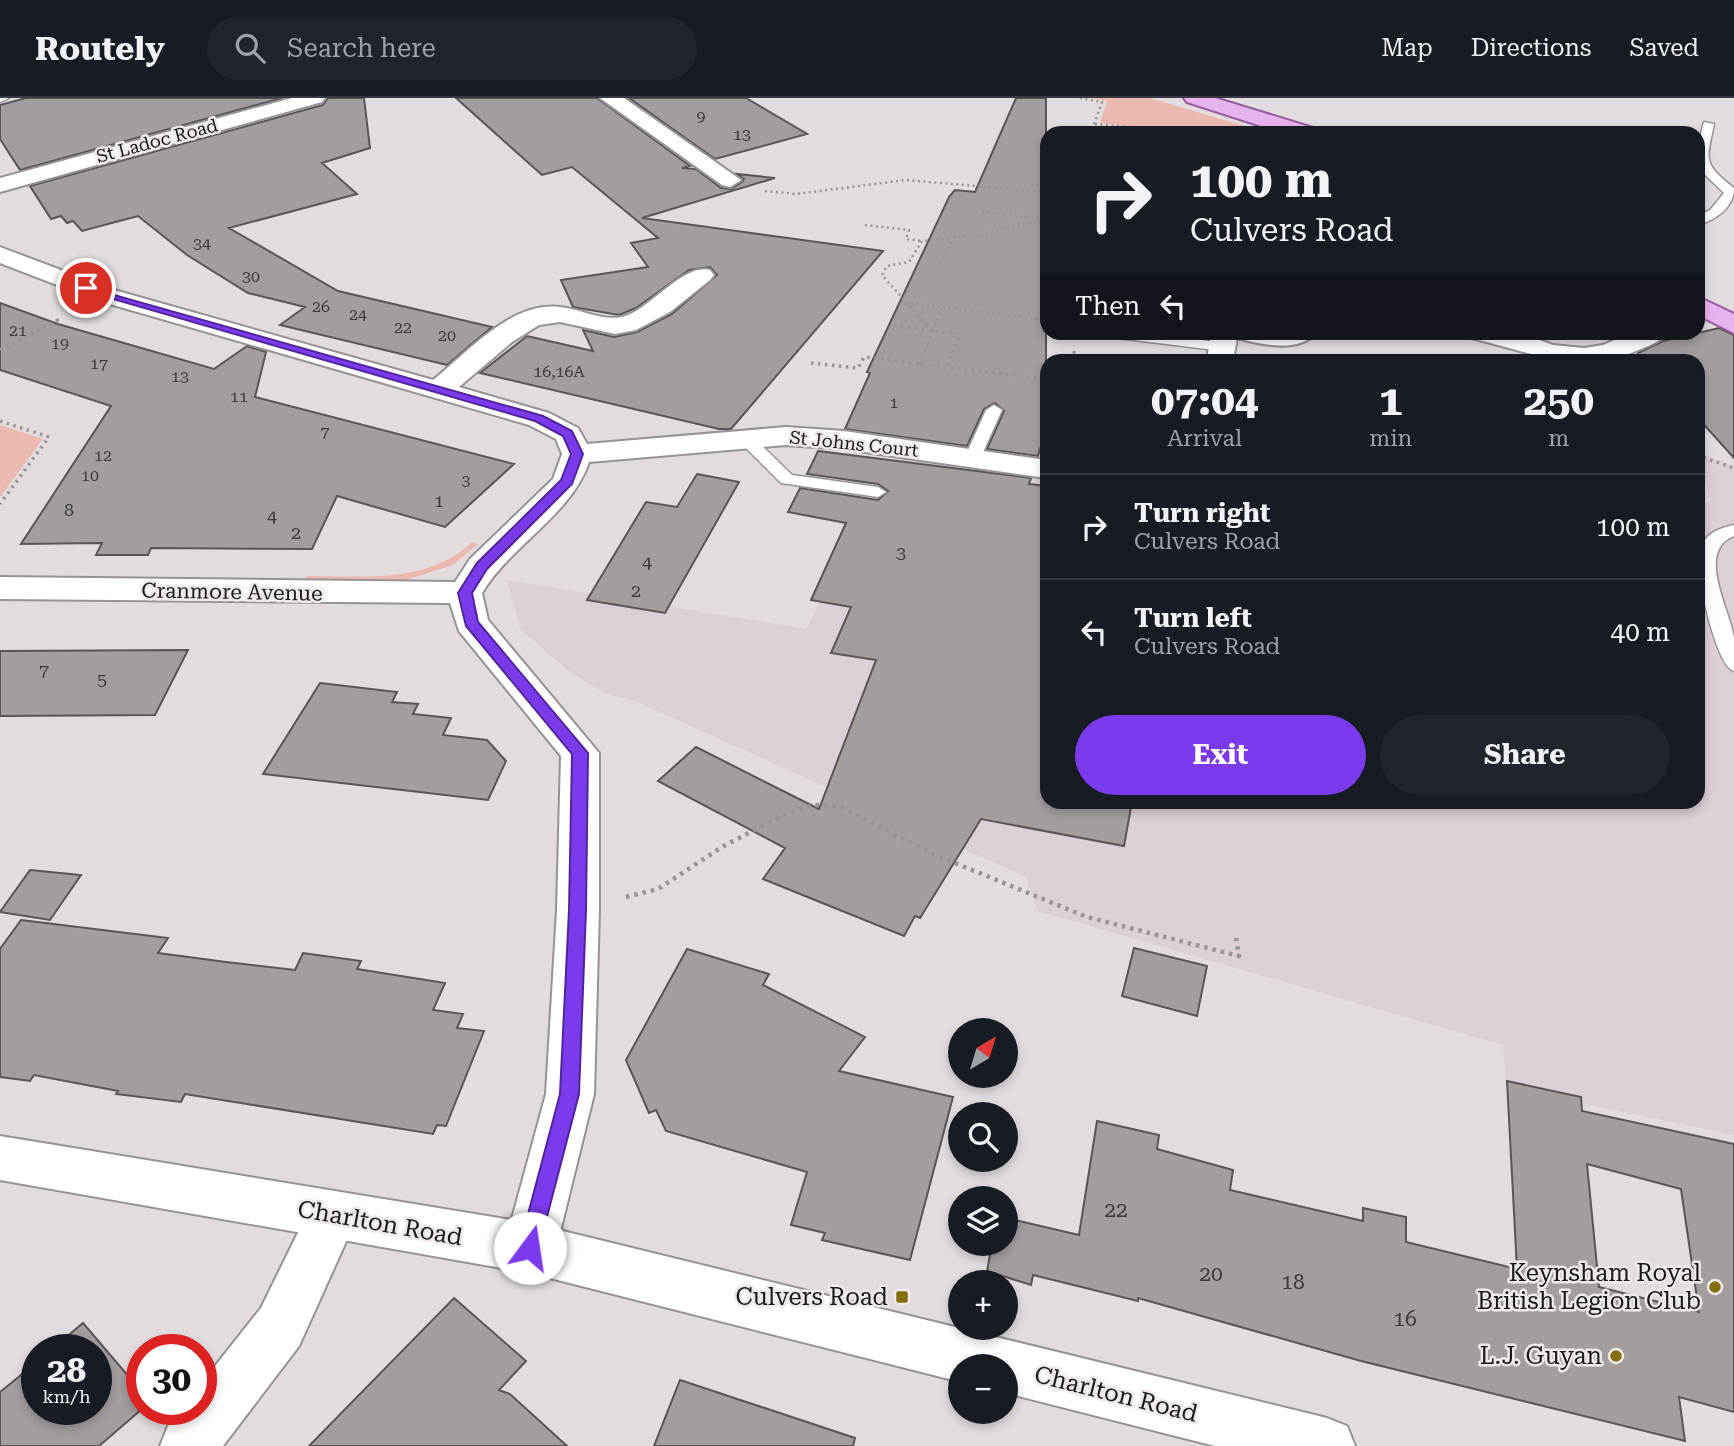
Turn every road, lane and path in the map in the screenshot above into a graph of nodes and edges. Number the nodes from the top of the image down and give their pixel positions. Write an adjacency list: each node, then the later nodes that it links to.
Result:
1 (315, 98): 13 (street, St Ladoc Road)
2 (610, 98): 12 (street)
3 (1080, 98): 7 (path)
4 (1194, 98): 9 (main road)
5 (1095, 124): 8 (path)
6 (1709, 124): 10 (lane)
7 (1093, 126)
8 (1116, 126)
9 (1283, 126)
10 (1705, 140)
11 (1705, 171): 16 (lane)
12 (730, 180): 14 (path)
13 (0, 185)
14 (1040, 191)
15 (982, 212): 17 (path)
16 (1705, 218)
17 (1040, 219)
18 (1040, 221): 20 (path)
19 (865, 225): 21 (path)
20 (954, 238): 21 (path); 23 (path)
21 (922, 241): 26 (path)
22 (0, 254): 25 (street)
23 (943, 258)
24 (701, 275): 45 (street)
25 (105, 295): 38 (path); 45 (street)
26 (904, 302): 27 (path); 32 (path)
27 (942, 307): 29 (path); 32 (path)
28 (1705, 310): 30 (main road)
29 (1040, 319)
30 (1734, 326)
31 (894, 327): 32 (path)
32 (932, 331): 42 (path); 43 (path)
33 (1193, 340): 37 (lane)
34 (1263, 340): 37 (street)
35 (1517, 340): 39 (street)
36 (1636, 340): 40 (street)
37 (1228, 343)
38 (0, 350)
39 (1567, 354)
40 (1603, 354)
41 (811, 363): 42 (path)
42 (919, 364): 43 (path)
43 (947, 367): 44 (path)
44 (1040, 378)
45 (438, 390): 49 (street)
46 (994, 410): 51 (lane)
47 (0, 421): 55 (path)
48 (746, 439): 49 (street, St Johns Court); 51 (street, St Johns Court); 54 (lane)
49 (577, 454): 58 (street)
50 (1705, 458): 53 (path)
51 (972, 459): 52 (street, St Johns Court)
52 (1040, 468)
53 (1734, 468)
54 (878, 492)
55 (0, 504)
56 (1734, 530): 59 (lane)
57 (0, 588): 58 (street, Cranmore Avenue)
58 (465, 593): 60 (street)
59 (1734, 665)
60 (578, 910): 61 (path); 64 (street)
61 (1236, 938)
62 (0, 1158): 63 (street, Charlton Road)
63 (333, 1215): 64 (street, Charlton Road); 65 (street)
64 (530, 1248): 66 (street, Charlton Road)
65 (188, 1446)
66 (1327, 1446)

